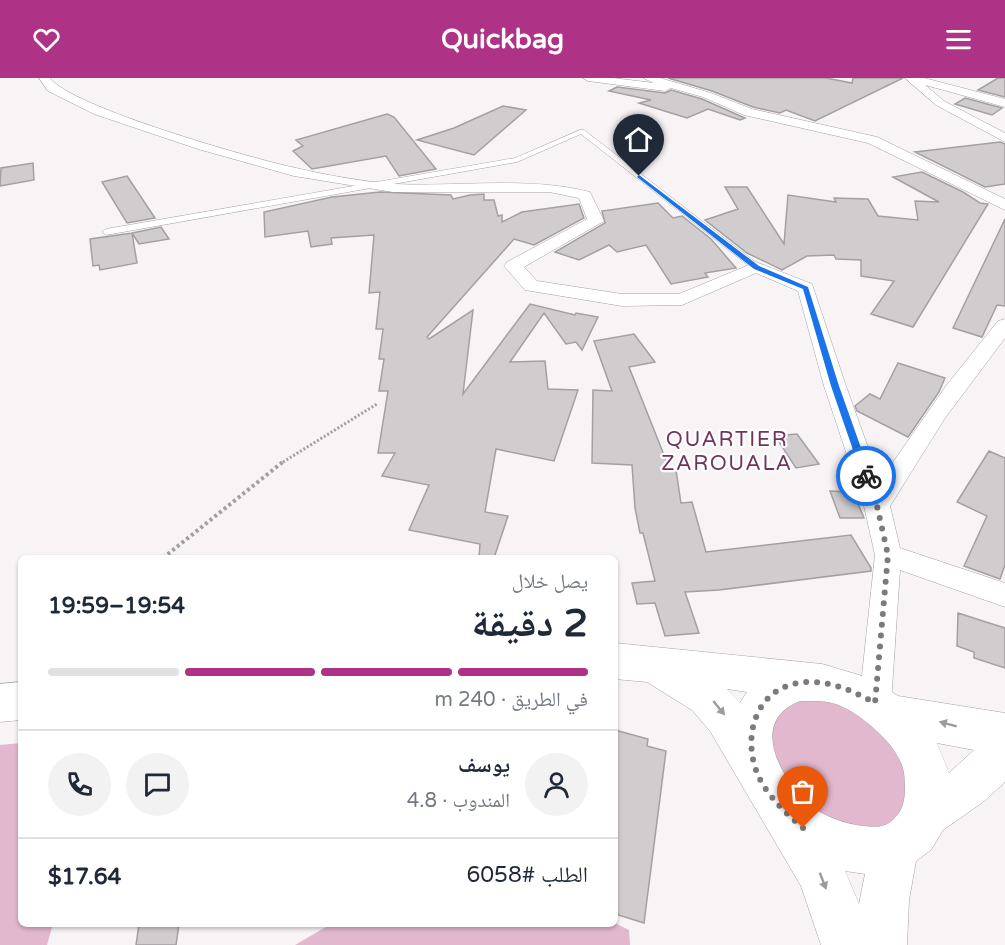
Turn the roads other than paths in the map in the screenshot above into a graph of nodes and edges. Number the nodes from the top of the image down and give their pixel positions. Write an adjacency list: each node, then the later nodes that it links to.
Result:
1 (44, 78): 8 (street)
2 (588, 78): 5 (street)
3 (648, 78): 5 (street)
4 (911, 78): 6 (street); 7 (street)
5 (706, 95): 9 (street)
6 (1005, 102)
7 (1005, 138)
8 (378, 186): 10 (lane); 11 (lane); 11 (street)
9 (1005, 205)
10 (106, 232)
11 (756, 267): 13 (street)
12 (1005, 325): 13 (street)
13 (877, 506): 14 (street)
14 (888, 555): 15 (street); 20 (street)
15 (1005, 595)
16 (634, 663): 17 (street); 23 (street, one-way to 23)
17 (808, 682): 20 (street); 23 (street)
18 (18, 701): 19 (street)
19 (0, 703)
20 (883, 709): 21 (street, one-way to 20); 24 (street)
21 (1005, 734)
22 (1005, 756): 24 (street)
23 (774, 799): 24 (street); 25 (street, one-way to 25)
24 (910, 830): 26 (street)
25 (847, 945)
26 (881, 945)

